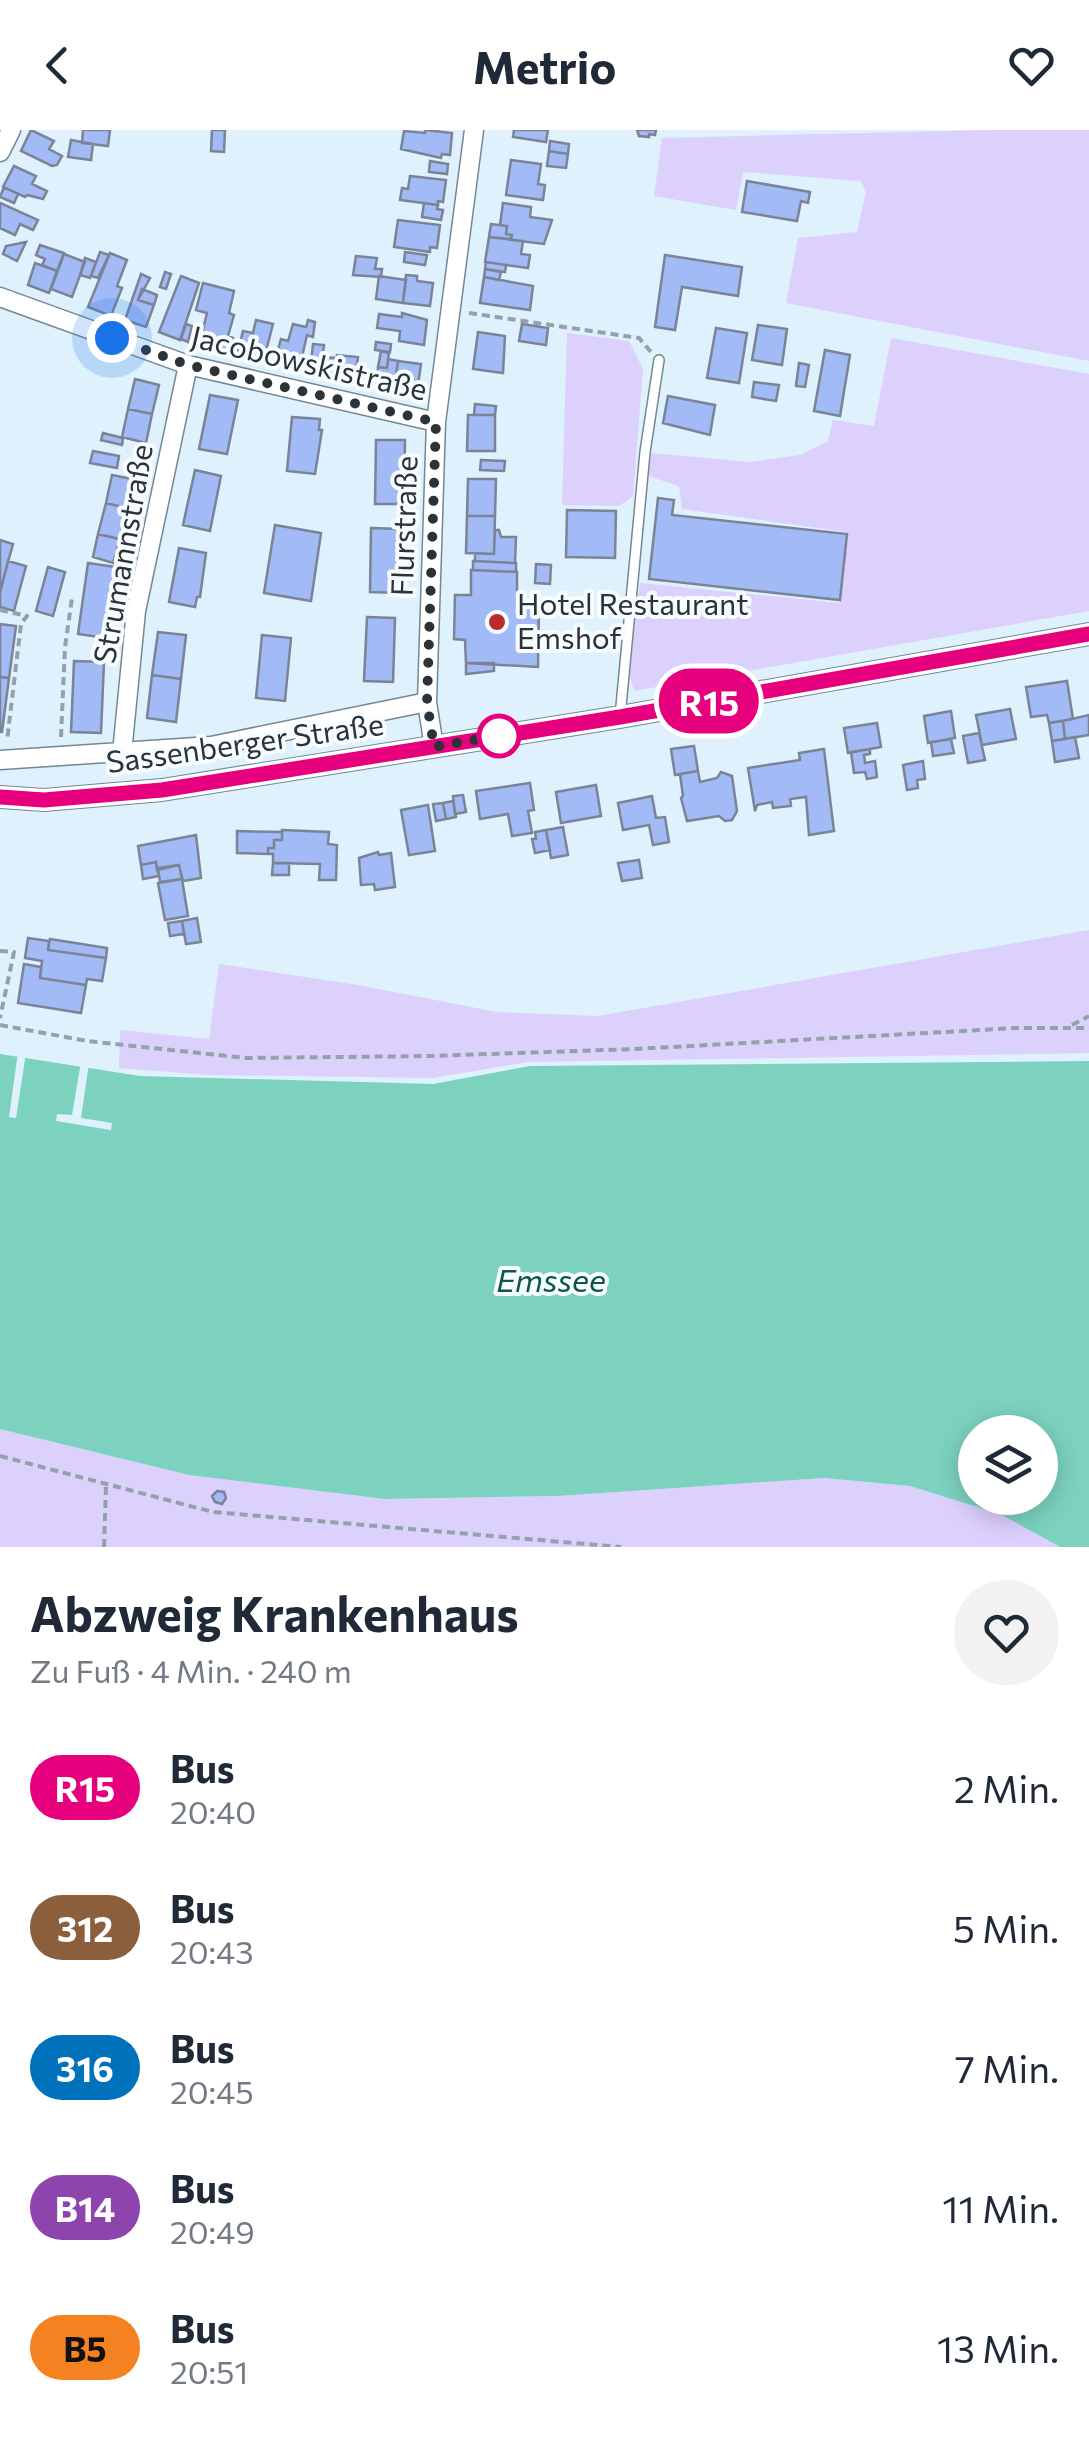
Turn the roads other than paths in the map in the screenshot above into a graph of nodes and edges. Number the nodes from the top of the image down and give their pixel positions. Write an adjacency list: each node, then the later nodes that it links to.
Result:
1 (11, 130): 3 (street)
2 (474, 130): 7 (street, Flurstraße)
3 (0, 152)
4 (0, 297): 6 (street, Jacobowskistraße)
5 (658, 360): 10 (lane)
6 (188, 365): 7 (street, Jacobowskistraße); 12 (street, Strumannstraße)
7 (436, 422): 9 (street, Flurstraße)
8 (1089, 634): 10 (street, Sassenberger Straße)
9 (427, 702): 11 (street, Flurstraße); 12 (street, Sassenberger Straße)
10 (620, 717): 11 (street, Sassenberger Straße)
11 (434, 747): 14 (street, Sassenberger Straße)
12 (122, 753): 13 (street, Sassenberger Straße)
13 (2, 760)
14 (0, 796)

